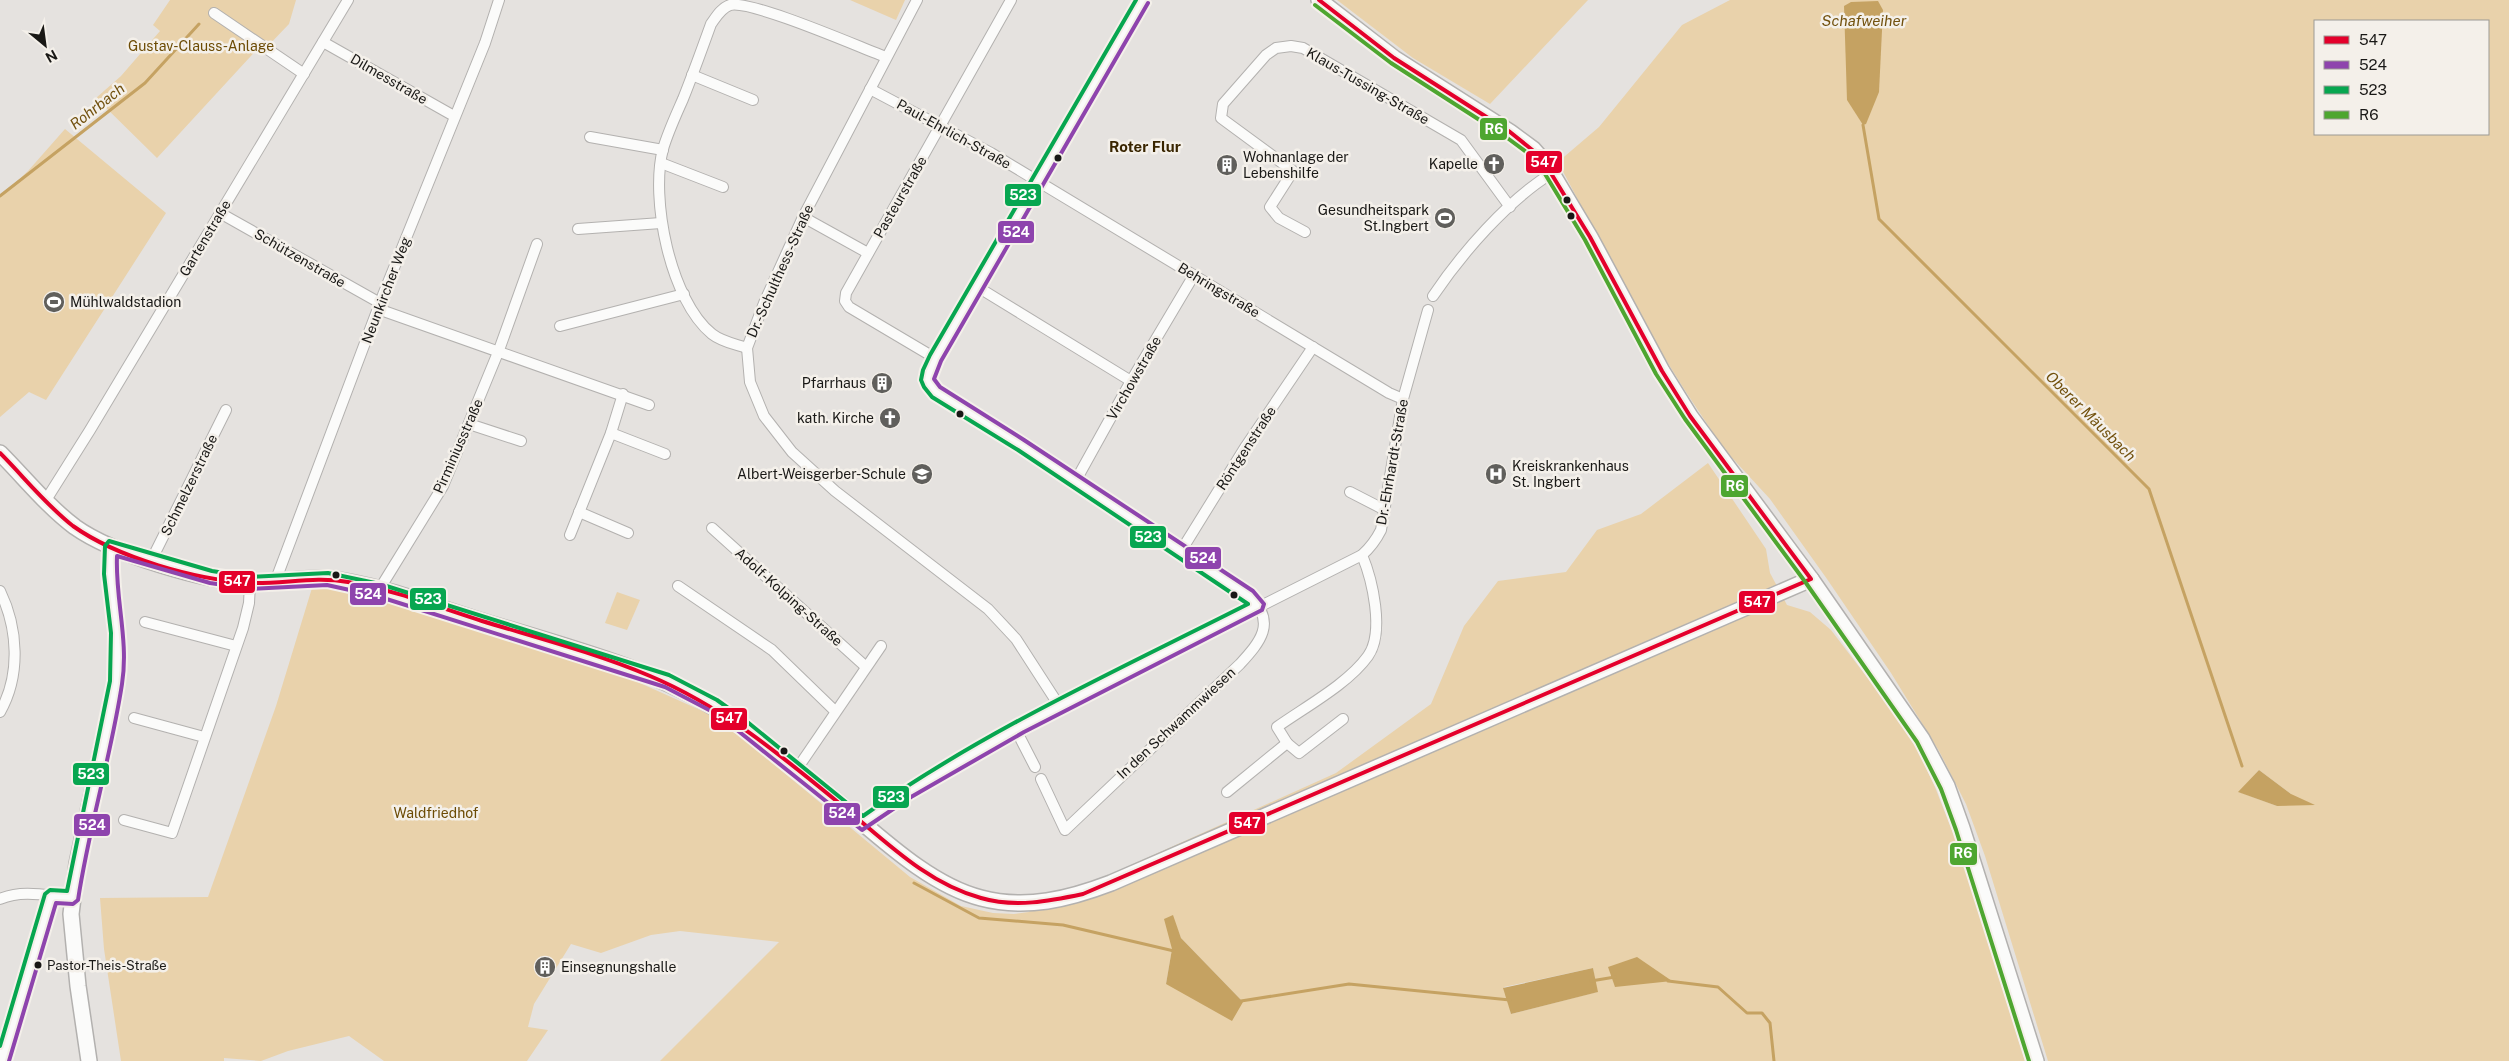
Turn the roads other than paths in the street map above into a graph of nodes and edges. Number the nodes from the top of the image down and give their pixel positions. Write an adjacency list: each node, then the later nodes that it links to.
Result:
1 (348, 0): 8 (street, Gartenstraße)
2 (499, 0): 14 (street, Neunkircher Weg)
3 (917, 0): 9 (street, Dr.-Schulthess-Straße)
4 (1011, 0): 15 (street, Pasteurstraße)
5 (1143, 0): 20 (street)
6 (1320, 0): 19 (street)
7 (214, 13): 10 (street)
8 (323, 42): 10 (street, Gartenstraße); 14 (street, Dilmesstraße)
9 (886, 58): 11 (street); 12 (street, Dr.-Schulthess-Straße)
10 (304, 74): 23 (street, Gartenstraße)
11 (692, 75): 13 (street); 17 (street)
12 (870, 89): 15 (street, Paul-Ehrlich-Straße); 24 (street, Dr.-Schulthess-Straße)
13 (752, 100)
14 (454, 116): 34 (street, Neunkircher Weg)
15 (942, 125): 20 (street, Paul-Ehrlich-Straße); 29 (street, Pasteurstraße)
16 (590, 137): 17 (street)
17 (663, 150): 18 (street)
18 (661, 163): 21 (street); 25 (street)
19 (1552, 173): 22 (street); 63 (street)
20 (1036, 180): 30 (street, Behringstraße); 31 (street)
21 (723, 187)
22 (1510, 207): 27 (street, Klaus-Tussing-Straße); 33 (street)
23 (220, 213): 34 (street, Schützenstraße); 53 (street, Gartenstraße)
24 (803, 217): 29 (street); 38 (street, Dr.-Schulthess-Straße)
25 (661, 223): 26 (street); 32 (street)
26 (578, 228)
27 (1305, 232)
28 (537, 244): 39 (street, Pirminiusstraße)
29 (868, 253): 40 (street, Pasteurstraße)
30 (1194, 275): 37 (street, Behringstraße); 41 (street, Virchowstraße)
31 (976, 286): 40 (street); 41 (street)
32 (684, 294): 36 (street); 38 (street)
33 (1433, 296)
34 (379, 306): 39 (street, Schützenstraße); 64 (street, Neunkircher Weg)
35 (1428, 310): 43 (street, Dr.-Ehrhardt-Straße)
36 (560, 326)
37 (1313, 347): 43 (street, Behringstraße); 60 (street, Röntgenstraße)
38 (747, 348): 74 (street, Dr.-Schulthess-Straße)
39 (499, 350): 42 (street, Schützenstraße); 46 (street, Pirminiusstraße)
40 (935, 358): 51 (street)
41 (1131, 381): 51 (street, Virchowstraße)
42 (623, 394): 44 (street, Schützenstraße); 47 (street)
43 (1403, 398): 54 (street, Dr.-Ehrhardt-Straße)
44 (649, 405)
45 (226, 410): 62 (street, Schmelzerstraße)
46 (469, 424): 48 (street); 67 (street, Pirminiusstraße)
47 (611, 433): 49 (street); 55 (street)
48 (521, 442)
49 (665, 454)
50 (2, 459): 53 (street)
51 (1075, 482): 60 (street)
52 (1350, 492): 54 (street)
53 (46, 500): 59 (street)
54 (1385, 510): 61 (street, Dr.-Ehrhardt-Straße)
55 (580, 512): 57 (street); 58 (street)
56 (712, 528): 73 (street, Adolf-Kolping-Straße)
57 (628, 533)
58 (570, 535)
59 (111, 547): 62 (street); 89 (street)
60 (1181, 551): 69 (street)
61 (1362, 555): 69 (street, Dr.-Ehrhardt-Straße); 81 (street)
62 (151, 561): 65 (street)
63 (1811, 579): 87 (street); 93 (street)
64 (275, 582): 65 (street); 67 (street)
65 (250, 583): 71 (street)
66 (678, 586): 75 (street)
67 (379, 590): 83 (street)
68 (0, 591): 76 (street)
69 (1258, 606): 74 (street, Dr.-Ehrhardt-Straße); 84 (street, In den Schwammwiesen)
70 (145, 622): 71 (street)
71 (236, 646): 80 (street)
72 (881, 646): 73 (street)
73 (865, 666): 75 (street)
74 (1060, 707): 79 (street, Dr.-Ehrhardt-Straße)
75 (835, 711): 83 (street)
76 (0, 712)
77 (134, 718): 80 (street)
78 (1343, 718): 81 (street)
79 (1016, 730): 82 (street); 87 (street, Dr.-Ehrhardt-Straße)
80 (204, 737): 86 (street)
81 (1287, 743): 85 (street)
82 (1035, 768)
83 (797, 769): 87 (street)
84 (1040, 779)
85 (1227, 792)
86 (124, 820)
87 (863, 824)
88 (51, 896): 89 (street); 90 (street); 91 (street)
89 (72, 898): 92 (street)
90 (0, 900)
91 (2, 1061)
92 (89, 1061)
93 (2036, 1061)

